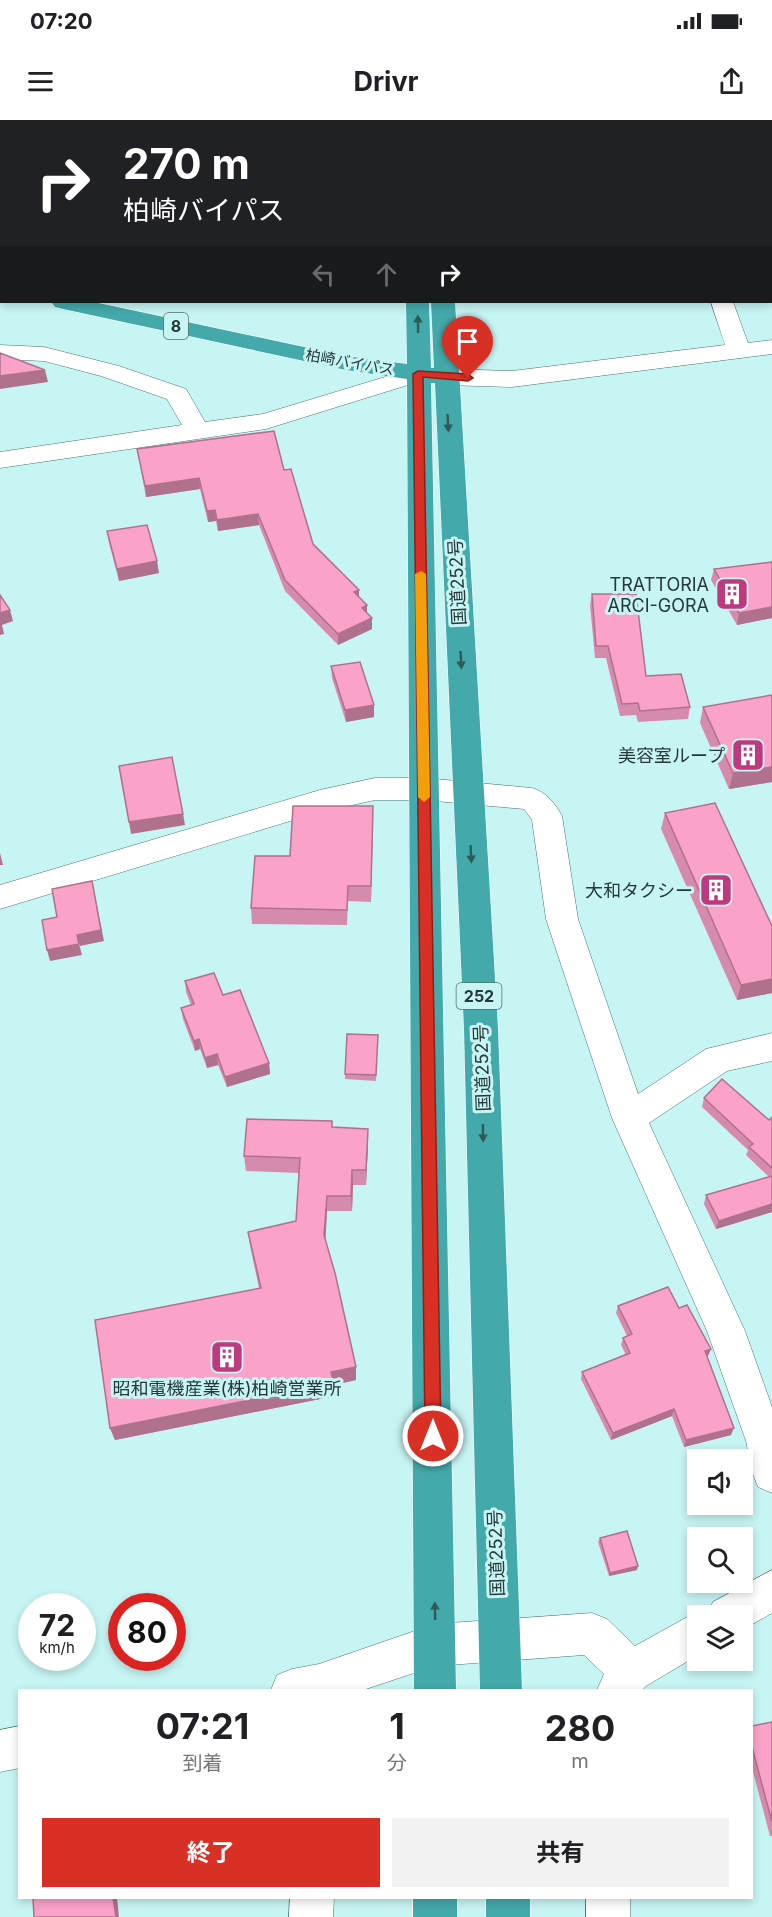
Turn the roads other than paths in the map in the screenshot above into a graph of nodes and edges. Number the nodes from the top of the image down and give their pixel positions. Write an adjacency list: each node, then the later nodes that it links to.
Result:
1 (68, 303): 7 (highway, 柏崎バイパス / 8)
2 (129, 303): 7 (highway, 柏崎バイパス / 8)
3 (417, 303): 10 (highway, 国道252号 / 252, one-way to 3)
4 (443, 303): 10 (highway, 国道252号 / 252)
5 (722, 303): 8 (street)
6 (770, 350): 8 (street)
7 (290, 351): 10 (highway, 柏崎バイパス / 8)
8 (739, 351): 10 (street)
9 (0, 352): 11 (street)
10 (432, 375): 11 (street); 13 (highway, 国道252号 / 252); 14 (highway, 国道252号 / 252, one-way to 14)
11 (196, 430): 12 (street)
12 (0, 460)
13 (424, 789): 14 (street); 15 (street); 23 (highway, 国道252号 / 252, one-way to 13)
14 (468, 792): 17 (street); 22 (highway, 国道252号 / 252, one-way to 22)
15 (0, 897)
16 (772, 1047): 17 (street)
17 (629, 1118): 18 (street)
18 (772, 1474)
19 (772, 1590): 20 (street)
20 (746, 1605)
21 (687, 1639): 24 (street)
22 (499, 1642): 23 (street); 24 (street); 27 (highway, 国道252号 / 252)
23 (435, 1645): 25 (street); 26 (highway, 国道252号 / 252)
24 (624, 1681)
25 (310, 1689)
26 (435, 1689)
27 (501, 1689)
28 (18, 1747): 29 (street)
29 (0, 1751)
30 (312, 1899): 34 (street)
31 (435, 1899): 35 (highway)
32 (508, 1899): 36 (highway)
33 (608, 1899): 37 (street)
34 (311, 1917)
35 (435, 1917)
36 (508, 1917)
37 (608, 1917)

